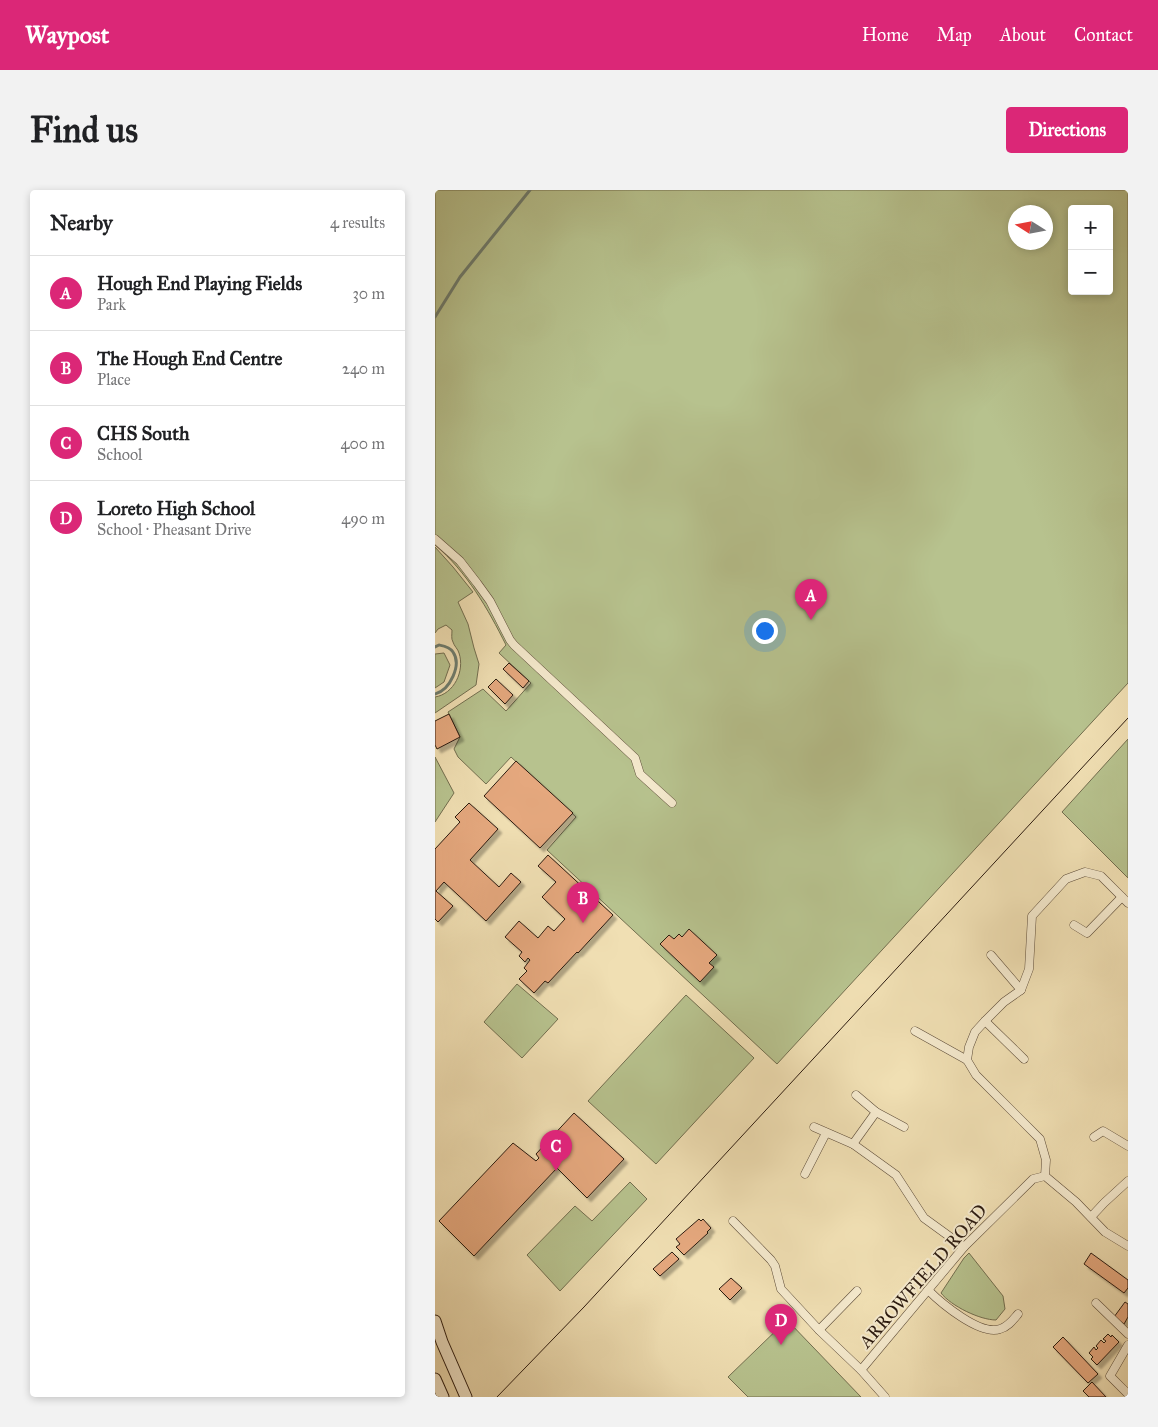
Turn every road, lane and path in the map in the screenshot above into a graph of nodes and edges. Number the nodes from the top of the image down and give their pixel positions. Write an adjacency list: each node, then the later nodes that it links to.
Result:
1 (435, 539): 2 (street)
2 (672, 803)
3 (1125, 900): 4 (street); 6 (street)
4 (1074, 925)
5 (991, 955): 6 (street)
6 (1021, 990): 7 (street)
7 (985, 1021): 9 (street); 10 (street)
8 (915, 1031): 10 (street)
9 (1024, 1059)
10 (967, 1060): 20 (street)
11 (856, 1095): 12 (street)
12 (876, 1112): 14 (street); 17 (street)
13 (814, 1127): 15 (street)
14 (904, 1127)
15 (826, 1133): 17 (street); 19 (street)
16 (1094, 1137): 18 (street)
17 (853, 1144): 25 (street)
18 (1128, 1146)
19 (805, 1174)
20 (1045, 1176): 22 (street); 25 (street, ARROWFIELD ROAD)
21 (1128, 1181): 22 (street)
22 (1091, 1218): 24 (street)
23 (733, 1221): 31 (street)
24 (1128, 1246)
25 (964, 1247): 26 (street, ARROWFIELD ROAD)
26 (928, 1290): 29 (street); 34 (street, ARROWFIELD ROAD)
27 (857, 1291): 31 (street)
28 (1096, 1303): 32 (street)
29 (1018, 1314)
30 (435, 1321): 38 (street)
31 (819, 1330): 34 (street)
32 (1128, 1334)
33 (1128, 1345): 36 (street)
34 (861, 1370): 39 (street, ARROWFIELD ROAD)
35 (435, 1379): 37 (street)
36 (1128, 1394)
37 (443, 1397)
38 (466, 1397)
39 (885, 1397)

